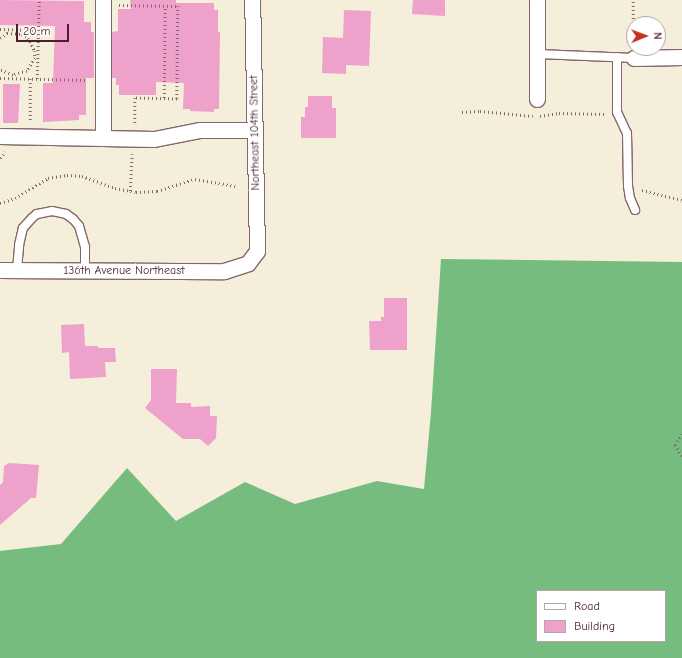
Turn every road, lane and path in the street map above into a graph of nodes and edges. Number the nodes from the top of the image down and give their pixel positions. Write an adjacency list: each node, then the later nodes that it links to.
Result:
1 (39, 0): 8 (path)
2 (252, 0): 25 (street, Northeast 104th Street)
3 (538, 0): 11 (street)
4 (633, 0): 13 (path)
5 (108, 2): 6 (path); 27 (street)
6 (165, 6): 21 (path); 21 (path)
7 (0, 29): 9 (path)
8 (38, 30): 9 (path); 12 (path)
9 (14, 31): 10 (path); 12 (path)
10 (0, 38)
11 (538, 54): 13 (lane); 22 (street)
12 (36, 55): 16 (path); 19 (path)
13 (625, 57): 14 (street); 30 (lane)
14 (682, 58)
15 (0, 70): 16 (path)
16 (13, 77): 17 (path); 18 (path)
17 (0, 78)
18 (30, 79): 19 (path); 23 (path)
19 (37, 79): 20 (path)
20 (88, 80)
21 (164, 98): 24 (path)
22 (537, 99)
23 (30, 127)
24 (135, 129)
25 (255, 130): 27 (street); 35 (street, Northeast 104th Street)
26 (0, 136): 27 (street)
27 (103, 138)
28 (132, 151): 31 (path)
29 (235, 186): 31 (path)
30 (628, 186): 32 (path); 34 (lane)
31 (130, 191): 33 (path)
32 (682, 200)
33 (0, 203)
34 (635, 210)
35 (248, 263): 38 (street, 136th Avenue Northeast)
36 (0, 270): 37 (street, 136th Avenue Northeast)
37 (18, 270): 38 (street, 136th Avenue Northeast); 38 (lane)
38 (85, 270)
39 (682, 434): 40 (path)
40 (682, 456)

